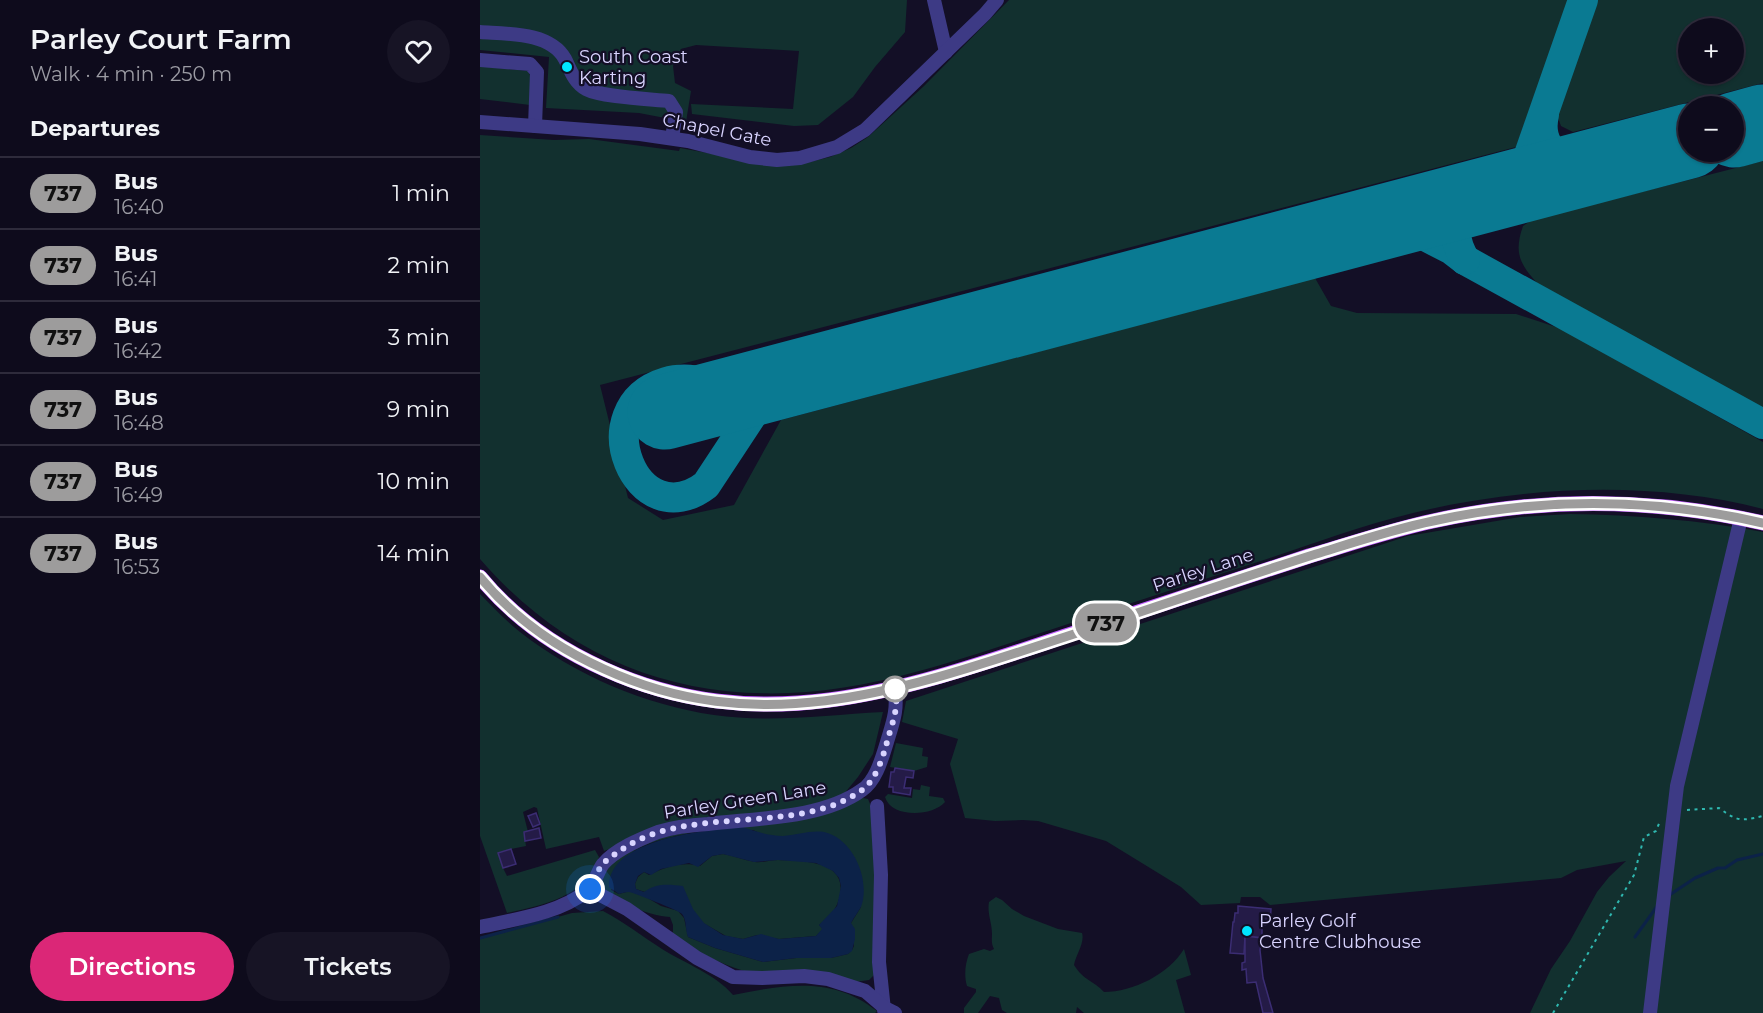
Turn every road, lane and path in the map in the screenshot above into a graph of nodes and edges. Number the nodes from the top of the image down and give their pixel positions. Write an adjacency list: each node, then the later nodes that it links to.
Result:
1 (934, 0): 4 (street)
2 (997, 0): 4 (street, Chapel Gate)
3 (480, 32): 8 (street)
4 (946, 52): 8 (street, Chapel Gate)
5 (480, 60): 7 (street)
6 (480, 122): 7 (street, Chapel Gate)
7 (535, 126): 8 (street, Chapel Gate)
8 (672, 138)
9 (1741, 518): 10 (main road, Parley Lane); 12 (main road, Parley Lane); 14 (street)
10 (1763, 523)
11 (480, 577): 12 (main road, Parley Lane)
12 (894, 689): 17 (street, Parley Green Lane)
13 (877, 806): 19 (street)
14 (1675, 809): 15 (path); 21 (street)
15 (1763, 816)
16 (1661, 818): 20 (path)
17 (590, 889): 18 (street); 19 (street)
18 (480, 927)
19 (887, 1011)
20 (1553, 1013)
21 (1650, 1013)

